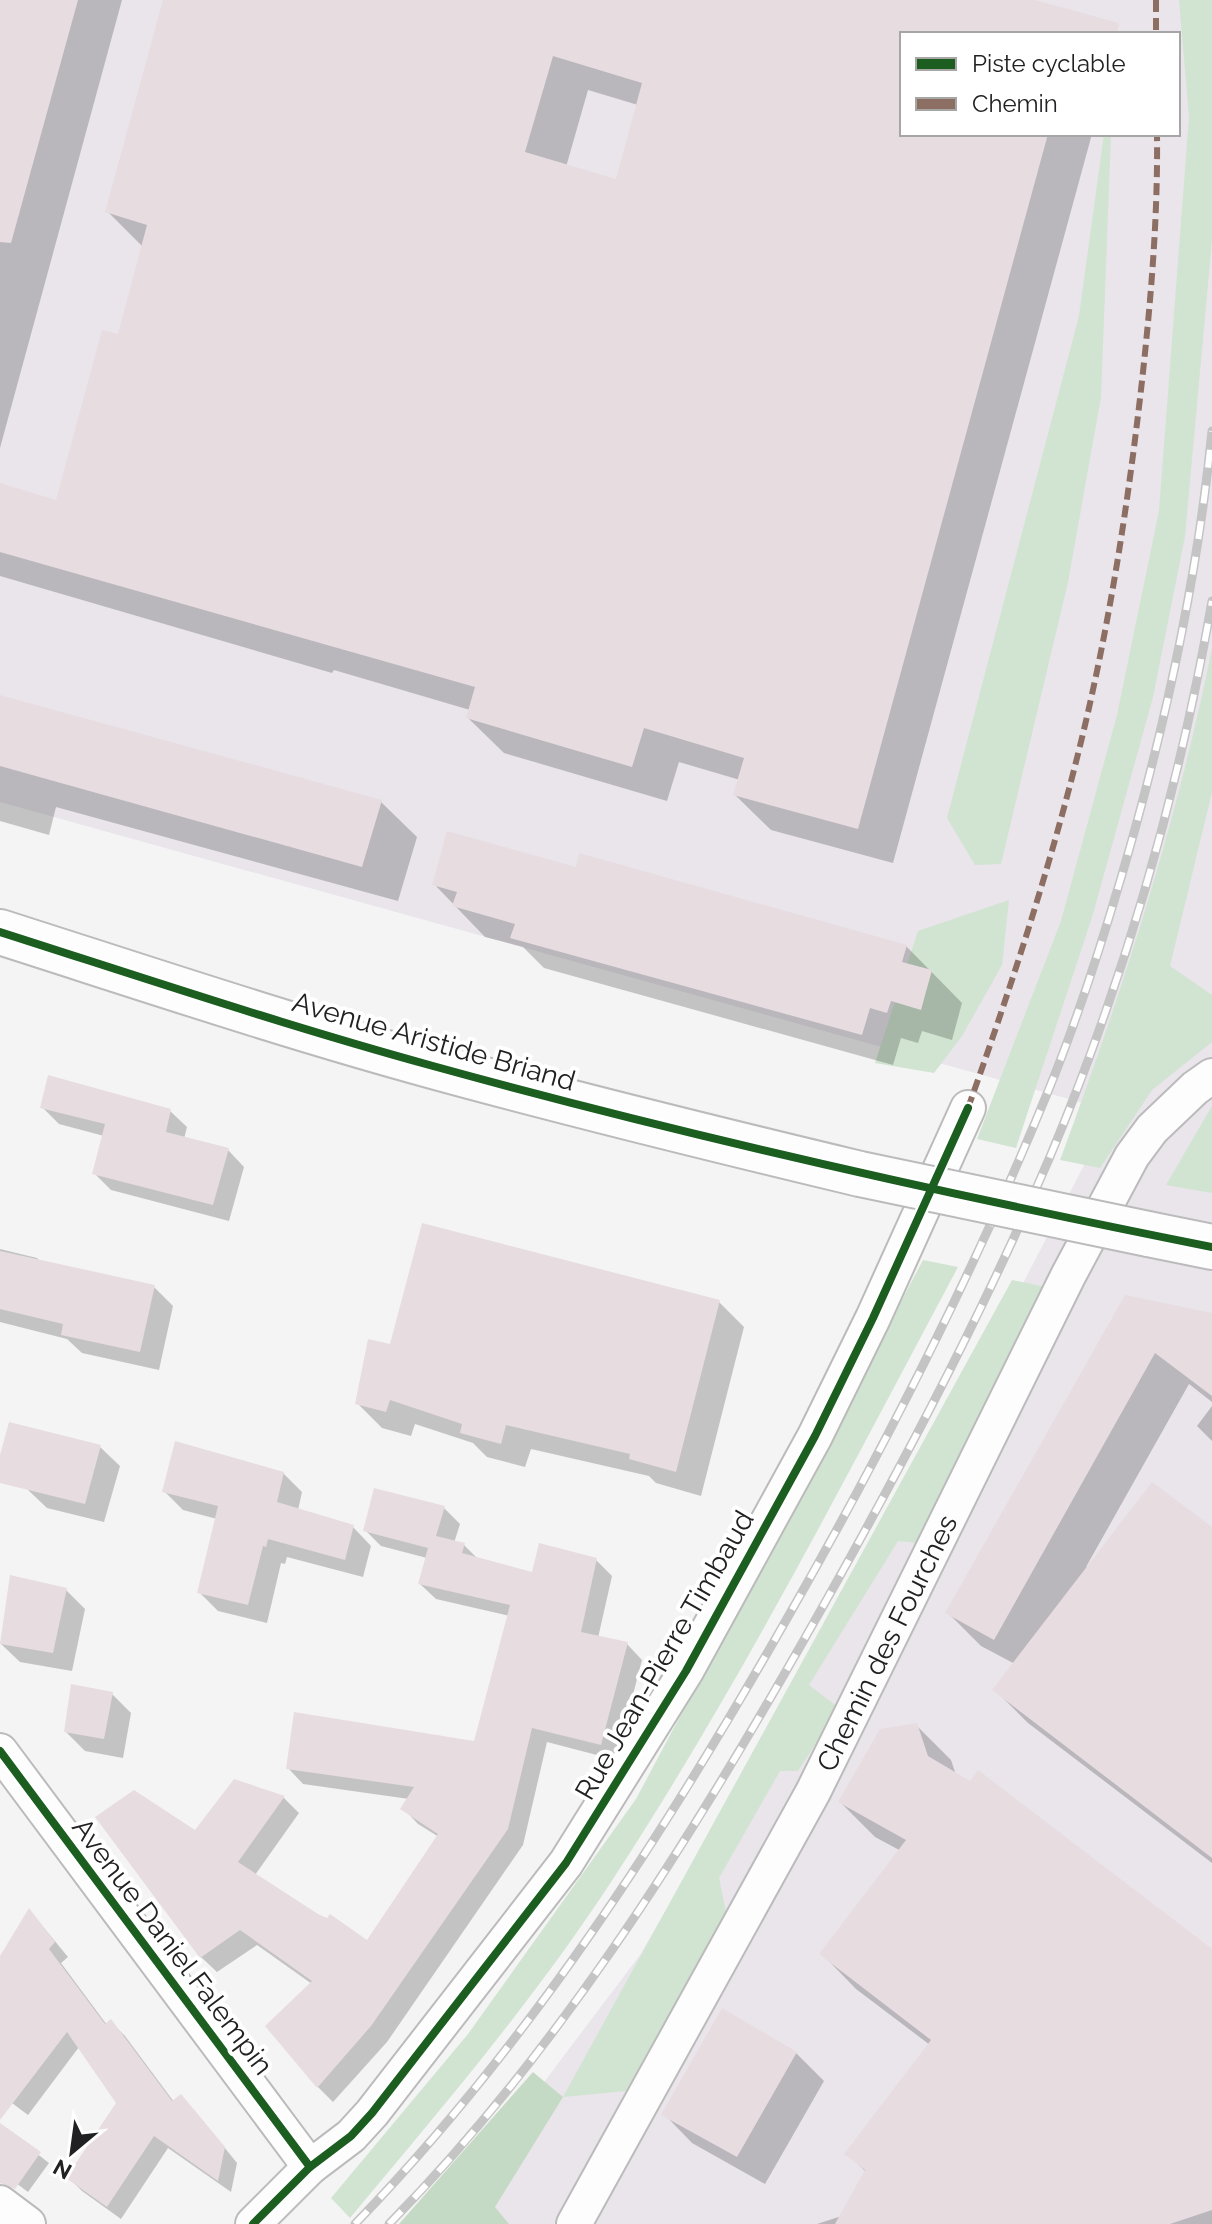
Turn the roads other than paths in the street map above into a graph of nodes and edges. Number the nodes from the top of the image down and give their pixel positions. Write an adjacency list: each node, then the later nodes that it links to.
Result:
1 (0, 932): 4 (main road, Avenue Aristide Briand, bridge)
2 (1212, 1076): 10 (street, Chemin des Fourches)
3 (968, 1108): 6 (street, Rue Jean-Pierre Timbaud)
4 (1212, 1247)
5 (0, 1751): 6 (street, Avenue Daniel Falempin)
6 (310, 2167): 9 (street, Rue Jean-Pierre Timbaud)
7 (0, 2203): 8 (street)
8 (28, 2224)
9 (253, 2224)
10 (574, 2224)

